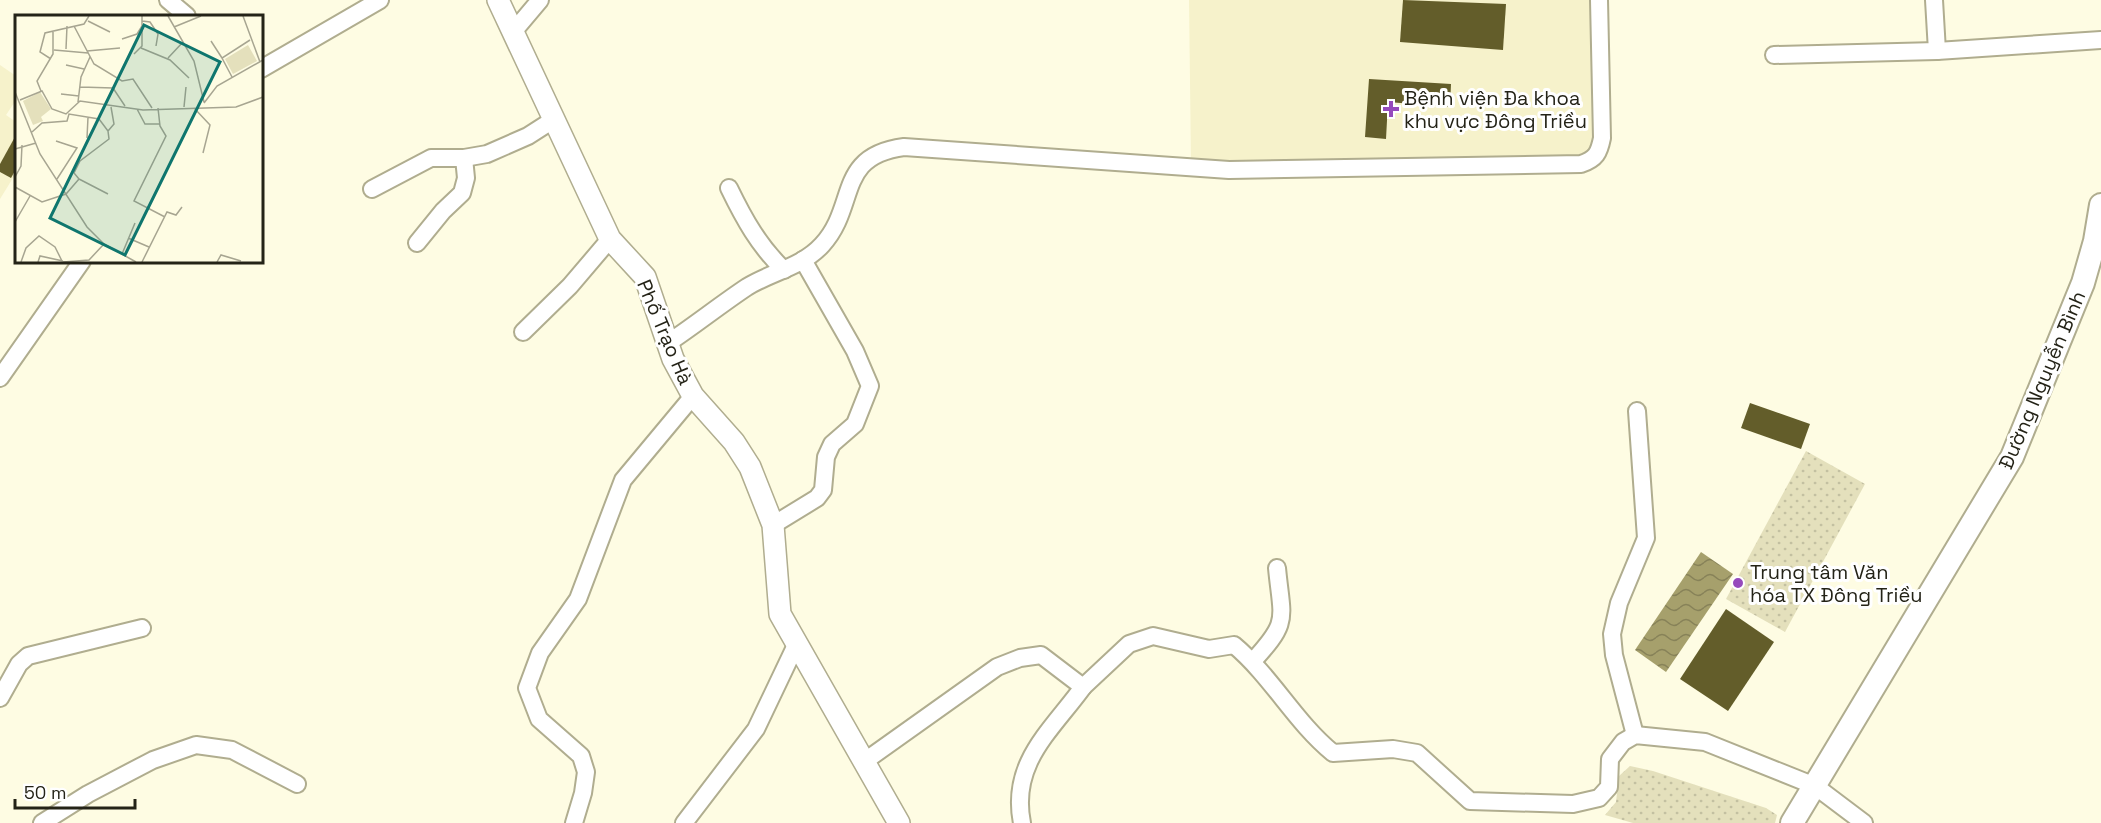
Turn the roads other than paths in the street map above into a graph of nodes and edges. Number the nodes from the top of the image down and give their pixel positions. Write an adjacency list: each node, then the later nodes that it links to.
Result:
1 (168, 0): 7 (street)
2 (380, 0): 12 (street)
3 (498, 0): 8 (street, Phố Trạo Hà)
4 (540, 0): 8 (street)
5 (1599, 0): 21 (street)
6 (1934, 0): 10 (street)
7 (186, 15)
8 (513, 32): 13 (street, Phố Trạo Hà)
9 (2101, 40): 10 (street)
10 (1937, 51): 11 (street)
11 (1774, 55)
12 (262, 68)
13 (553, 120): 14 (street); 18 (street, Phố Trạo Hà)
14 (464, 158): 16 (street); 20 (street)
15 (729, 188): 23 (street)
16 (372, 189)
17 (2101, 205): 19 (main road, Đường Nguyễn Bình)
18 (610, 239): 24 (street); 25 (street, Phố Trạo Hà)
19 (2098, 242): 39 (main road, Đường Nguyễn Bình)
20 (417, 243)
21 (803, 260): 23 (street); 29 (street)
22 (81, 262): 26 (street)
23 (784, 270): 25 (street)
24 (523, 332)
25 (668, 342): 27 (street, Phố Trạo Hà)
26 (0, 378)
27 (693, 396): 29 (street, Phố Trạo Hà); 41 (street)
28 (1637, 411): 36 (street)
29 (773, 525): 32 (street, Phố Trạo Hà)
30 (1277, 568): 33 (street)
31 (142, 628): 35 (street)
32 (796, 645): 37 (street, Phố Trạo Hà); 42 (street)
33 (1253, 661): 34 (street); 36 (street)
34 (1083, 687): 37 (street); 44 (street)
35 (0, 698)
36 (1635, 735): 39 (street)
37 (864, 760): 43 (street, Phố Trạo Hà)
38 (297, 784): 40 (street)
39 (1815, 786): 45 (main road, Đường Nguyễn Bình); 46 (street)
40 (42, 823)
41 (574, 823)
42 (684, 823)
43 (899, 823)
44 (1022, 823)
45 (1792, 823)
46 (1864, 823)

